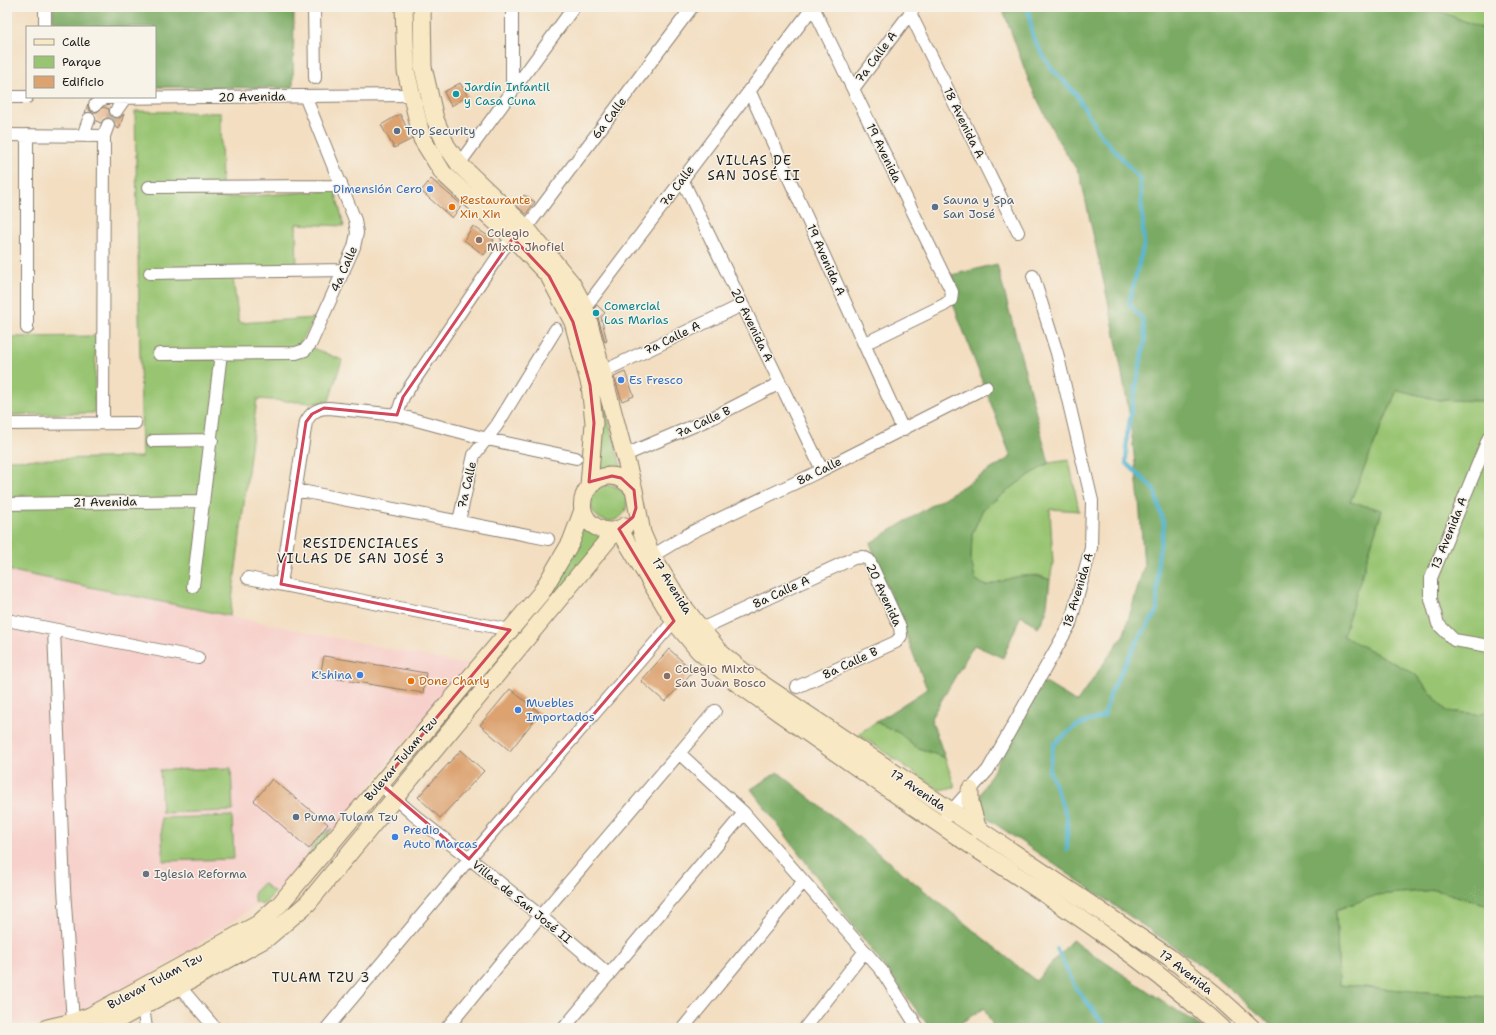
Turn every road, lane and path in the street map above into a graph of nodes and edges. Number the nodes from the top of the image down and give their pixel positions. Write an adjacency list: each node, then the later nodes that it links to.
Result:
1 (45, 7): 10 (street)
2 (314, 7): 11 (street)
3 (404, 7): 15 (main road)
4 (422, 7): 27 (main road)
5 (512, 7): 13 (street)
6 (574, 7): 13 (street)
7 (692, 7): 32 (street, 6a Calle)
8 (813, 7): 12 (street, 19 Avenida); 14 (street, 7a Calle)
9 (912, 10): 12 (street, 7a Calle A); 31 (street, 18 Avenida A)
10 (45, 26)
11 (315, 78)
12 (852, 88): 40 (street, 19 Avenida)
13 (512, 90): 27 (street)
14 (749, 90): 28 (street, 7a Calle); 40 (street, 19 Avenida A)
15 (410, 95): 16 (street, 20 Avenida); 32 (main road)
16 (305, 96): 20 (street, 20 Avenida); 29 (street, 4a Calle)
17 (7, 97): 18 (street)
18 (26, 97)
19 (125, 98): 21 (street, 20 Avenida); 22 (street)
20 (156, 98)
21 (96, 105)
22 (116, 111)
23 (89, 119): 26 (street)
24 (7, 135): 25 (street)
25 (27, 136): 26 (street); 38 (street)
26 (82, 136): 47 (street)
27 (459, 164): 32 (main road)
28 (682, 179): 36 (street, 20 Avenida A); 37 (street, 7a Calle)
29 (340, 183): 30 (street); 33 (street, 4a Calle)
30 (149, 187)
31 (1018, 232)
32 (520, 233): 37 (main road); 46 (street, 6a Calle); 58 (main road)
33 (344, 270): 34 (street); 41 (street, 4a Calle)
34 (150, 273)
35 (1034, 276): 85 (street, 18 Avenida A)
36 (742, 305): 43 (street, 7a Calle A); 44 (street, 20 Avenida A)
37 (585, 308): 43 (main road)
38 (27, 328)
39 (556, 329): 52 (street, 7a Calle)
40 (864, 344): 50 (street, 19 Avenida A)
41 (221, 353): 42 (street); 53 (street)
42 (159, 354)
43 (602, 372): 55 (main road)
44 (780, 383): 55 (street, 7a Calle B); 57 (street, 20 Avenida A)
45 (986, 388): 50 (street, 8a Calle)
46 (397, 415): 52 (street); 59 (street)
47 (103, 422): 48 (street); 49 (street)
48 (135, 423)
49 (7, 424)
50 (903, 430): 57 (street, 8a Calle)
51 (1489, 437): 79 (street, 13 Avenida A)
52 (486, 439): 56 (street); 65 (street, 7a Calle)
53 (212, 440): 54 (street); 61 (street)
54 (153, 441)
55 (623, 456): 60 (main road)
56 (576, 458)
57 (822, 470): 68 (street, 8a Calle)
58 (589, 485): 60 (main road); 64 (main road)
59 (296, 490): 65 (street); 71 (street)
60 (634, 490): 63 (main road)
61 (203, 501): 62 (street, 21 Avenida); 72 (street)
62 (7, 504)
63 (636, 508): 66 (main road); 68 (main road, 17 Avenida)
64 (583, 510): 66 (main road); 76 (main road, Bulevar Tulam Tzu)
65 (459, 521): 67 (street)
66 (618, 530): 74 (main road, 17 Avenida); 86 (main road, Bulevar Tulam Tzu)
67 (548, 539)
68 (652, 556): 77 (main road, 17 Avenida)
69 (863, 557): 77 (street, 8a Calle A); 78 (street, 20 Avenida)
70 (248, 578): 71 (street)
71 (281, 584): 76 (street)
72 (193, 586)
73 (12, 621): 75 (street)
74 (674, 621): 88 (main road, 17 Avenida); 92 (street)
75 (54, 630): 80 (street); 100 (street)
76 (510, 630): 84 (main road, Bulevar Tulam Tzu)
77 (701, 630): 88 (main road, 17 Avenida)
78 (901, 636): 81 (street, 8a Calle B)
79 (1489, 646)
80 (198, 658)
81 (797, 687)
82 (715, 711): 83 (street)
83 (679, 753): 87 (street); 94 (street)
84 (381, 784): 86 (street, Villas de San José II); 89 (main road, Bulevar Tulam Tzu)
85 (970, 790): 88 (street, 18 Avenida A); 90 (main road)
86 (394, 797): 91 (main road, Bulevar Tulam Tzu); 92 (street, Villas de San José II)
87 (744, 813): 93 (street); 96 (street)
88 (945, 818): 90 (main road, 17 Avenida); 111 (main road, 17 Avenida)
89 (350, 821): 91 (main road); 97 (main road, Bulevar Tulam Tzu)
90 (978, 830): 112 (main road, 17 Avenida)
91 (363, 835): 97 (main road, Bulevar Tulam Tzu)
92 (469, 859): 94 (street, Villas de San José II); 107 (street)
93 (803, 882): 95 (street); 109 (street)
94 (540, 916): 96 (street, Villas de San José II); 108 (street)
95 (865, 951): 102 (street); 110 (street)
96 (609, 975): 101 (street)
97 (174, 980): 98 (main road, Bulevar Tulam Tzu); 99 (main road, Bulevar Tulam Tzu); 106 (street)
98 (139, 989): 99 (street); 100 (main road, Bulevar Tulam Tzu)
99 (144, 1007): 104 (main road, Bulevar Tulam Tzu); 105 (street)
100 (73, 1022): 103 (main road, Bulevar Tulam Tzu)
101 (567, 1027)
102 (808, 1027)
103 (47, 1028)
104 (103, 1028)
105 (146, 1028)
106 (215, 1028)
107 (327, 1028)
108 (447, 1028)
109 (683, 1028)
110 (918, 1028)
111 (1221, 1028)
112 (1252, 1028)

